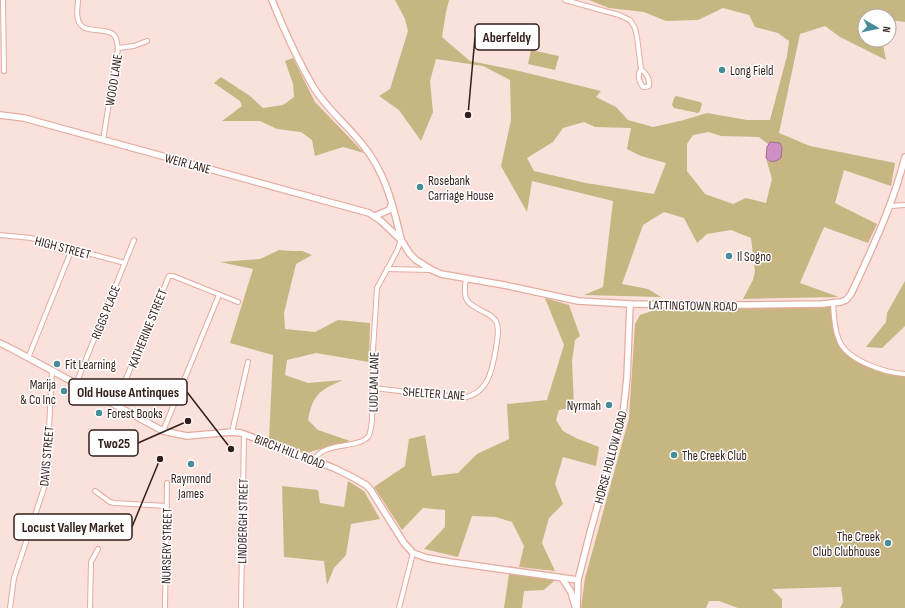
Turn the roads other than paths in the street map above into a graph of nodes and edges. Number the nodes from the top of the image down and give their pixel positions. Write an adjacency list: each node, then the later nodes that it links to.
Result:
1 (3, 0): 6 (street)
2 (78, 0): 7 (street, WOOD LANE)
3 (272, 0): 13 (street)
4 (565, 0): 8 (street)
5 (147, 40): 7 (street)
6 (2, 47): 9 (street)
7 (118, 48): 11 (street, WOOD LANE)
8 (641, 69)
9 (4, 71)
10 (0, 114): 11 (street, WEIR LANE)
11 (103, 140): 16 (street, WEIR LANE)
12 (905, 157): 15 (street, LATTINGTOWN ROAD)
13 (392, 204): 16 (street); 19 (street)
14 (905, 205): 15 (street)
15 (890, 206): 28 (street, LATTINGTOWN ROAD)
16 (375, 216): 19 (street, WEIR LANE)
17 (0, 235): 20 (street, HIGH STREET)
18 (134, 240): 21 (street, RIGGS PLACE)
19 (401, 240): 22 (street, LUDLAM LANE); 23 (street, LATTINGTOWN ROAD)
20 (72, 249): 21 (street, HIGH STREET); 30 (street)
21 (125, 263): 34 (street, RIGGS PLACE)
22 (387, 269): 23 (street); 35 (street, LUDLAM LANE)
23 (432, 270): 24 (street, LATTINGTOWN ROAD)
24 (466, 278): 27 (street, LATTINGTOWN ROAD); 35 (street, SHELTER LANE)
25 (219, 294): 26 (street); 36 (street, KATHERINE STREET); 37 (street)
26 (238, 302)
27 (630, 304): 28 (street, LATTINGTOWN ROAD); 47 (street, HORSE HOLLOW ROAD)
28 (833, 304): 33 (street)
29 (0, 343): 30 (street, BIRCH HILL ROAD)
30 (28, 358): 32 (street, BIRCH HILL ROAD)
31 (248, 362): 38 (street)
32 (52, 370): 34 (street, BIRCH HILL ROAD); 48 (street, DAVIS STREET)
33 (905, 374)
34 (76, 384): 36 (street, BIRCH HILL ROAD)
35 (373, 388): 40 (street, LUDLAM LANE)
36 (115, 406): 37 (street, BIRCH HILL ROAD)
37 (163, 432): 38 (street, BIRCH HILL ROAD)
38 (232, 432): 39 (street, BIRCH HILL ROAD)
39 (244, 434): 40 (street, BIRCH HILL ROAD); 51 (street, LINDBERGH STREET)
40 (314, 460): 45 (street, BIRCH HILL ROAD)
41 (167, 483): 43 (street, NURSERY STREET)
42 (95, 491): 43 (street)
43 (167, 506): 50 (street, NURSERY STREET)
44 (98, 549): 49 (street)
45 (413, 553): 46 (street); 52 (street)
46 (562, 578): 47 (street); 53 (street)
47 (578, 580): 53 (street, HORSE HOLLOW ROAD)
48 (10, 608)
49 (90, 608)
50 (165, 608)
51 (241, 608)
52 (399, 608)
53 (576, 608)

